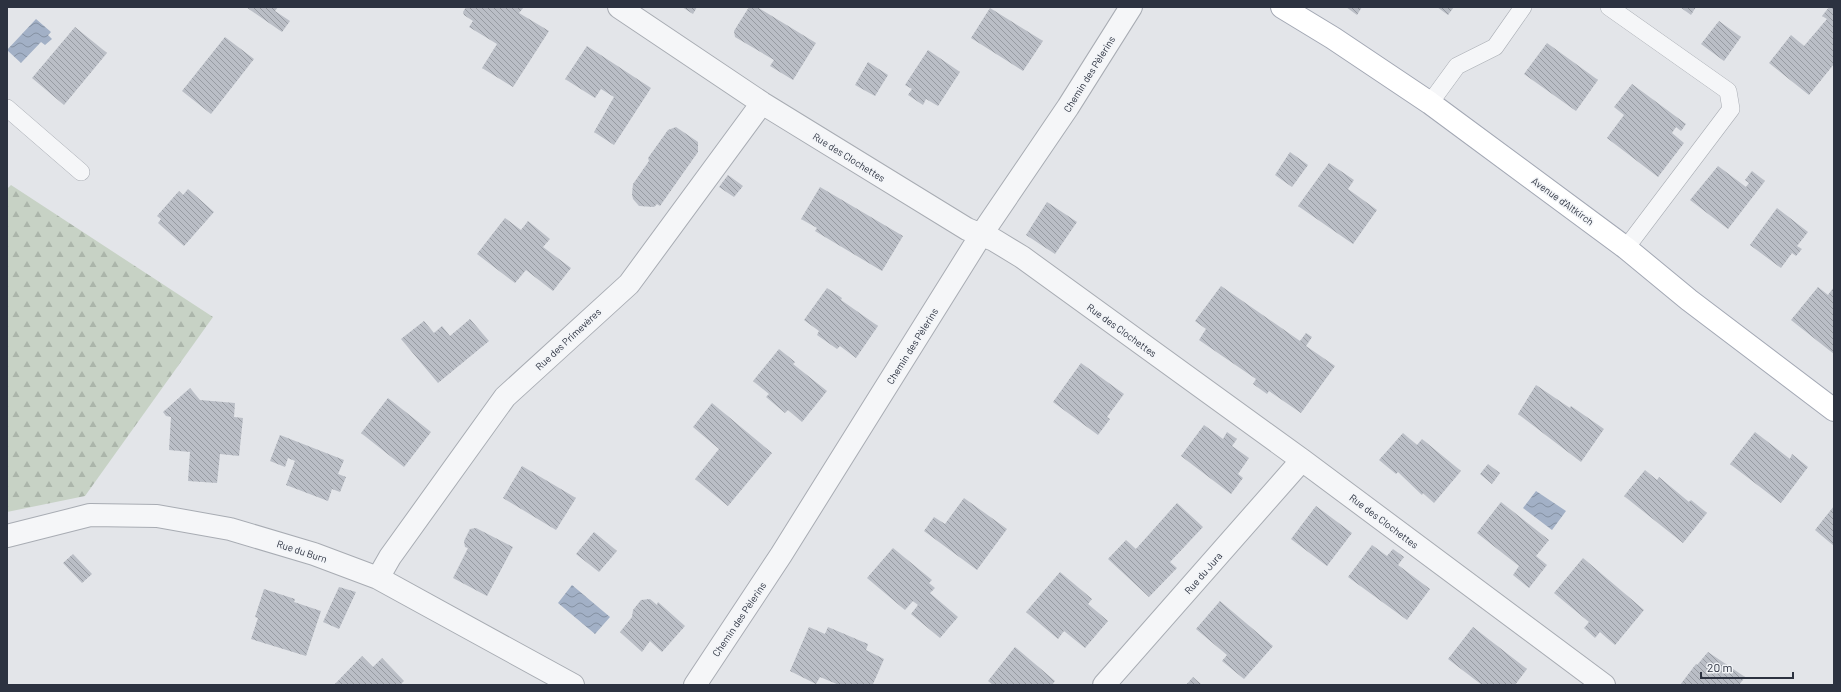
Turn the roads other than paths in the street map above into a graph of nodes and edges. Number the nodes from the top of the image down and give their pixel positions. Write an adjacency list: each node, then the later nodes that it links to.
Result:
1 (619, 7): 6 (street, Rue des Clochettes)
2 (1131, 7): 10 (street, Chemin des Pèlerins)
3 (1282, 7): 7 (main road, Avenue d'Altkirch)
4 (1523, 7): 7 (lane)
5 (1609, 7): 11 (lane)
6 (762, 102): 10 (street, Rue des Clochettes); 15 (street, Rue des Primevères)
7 (1430, 103): 11 (main road, Avenue d'Altkirch)
8 (7, 108): 9 (lane)
9 (81, 172)
10 (981, 235): 13 (street, Rue des Clochettes); 17 (street, Chemin des Pèlerins)
11 (1626, 248): 12 (main road, Avenue d'Altkirch)
12 (1834, 410)
13 (1302, 460): 18 (street, Rue du Jura); 19 (street, Rue des Clochettes)
14 (7, 536): 15 (street, Rue du Burn)
15 (378, 578): 16 (street, Rue du Burn)
16 (573, 685)
17 (695, 685)
18 (1104, 685)
19 (1604, 685)

